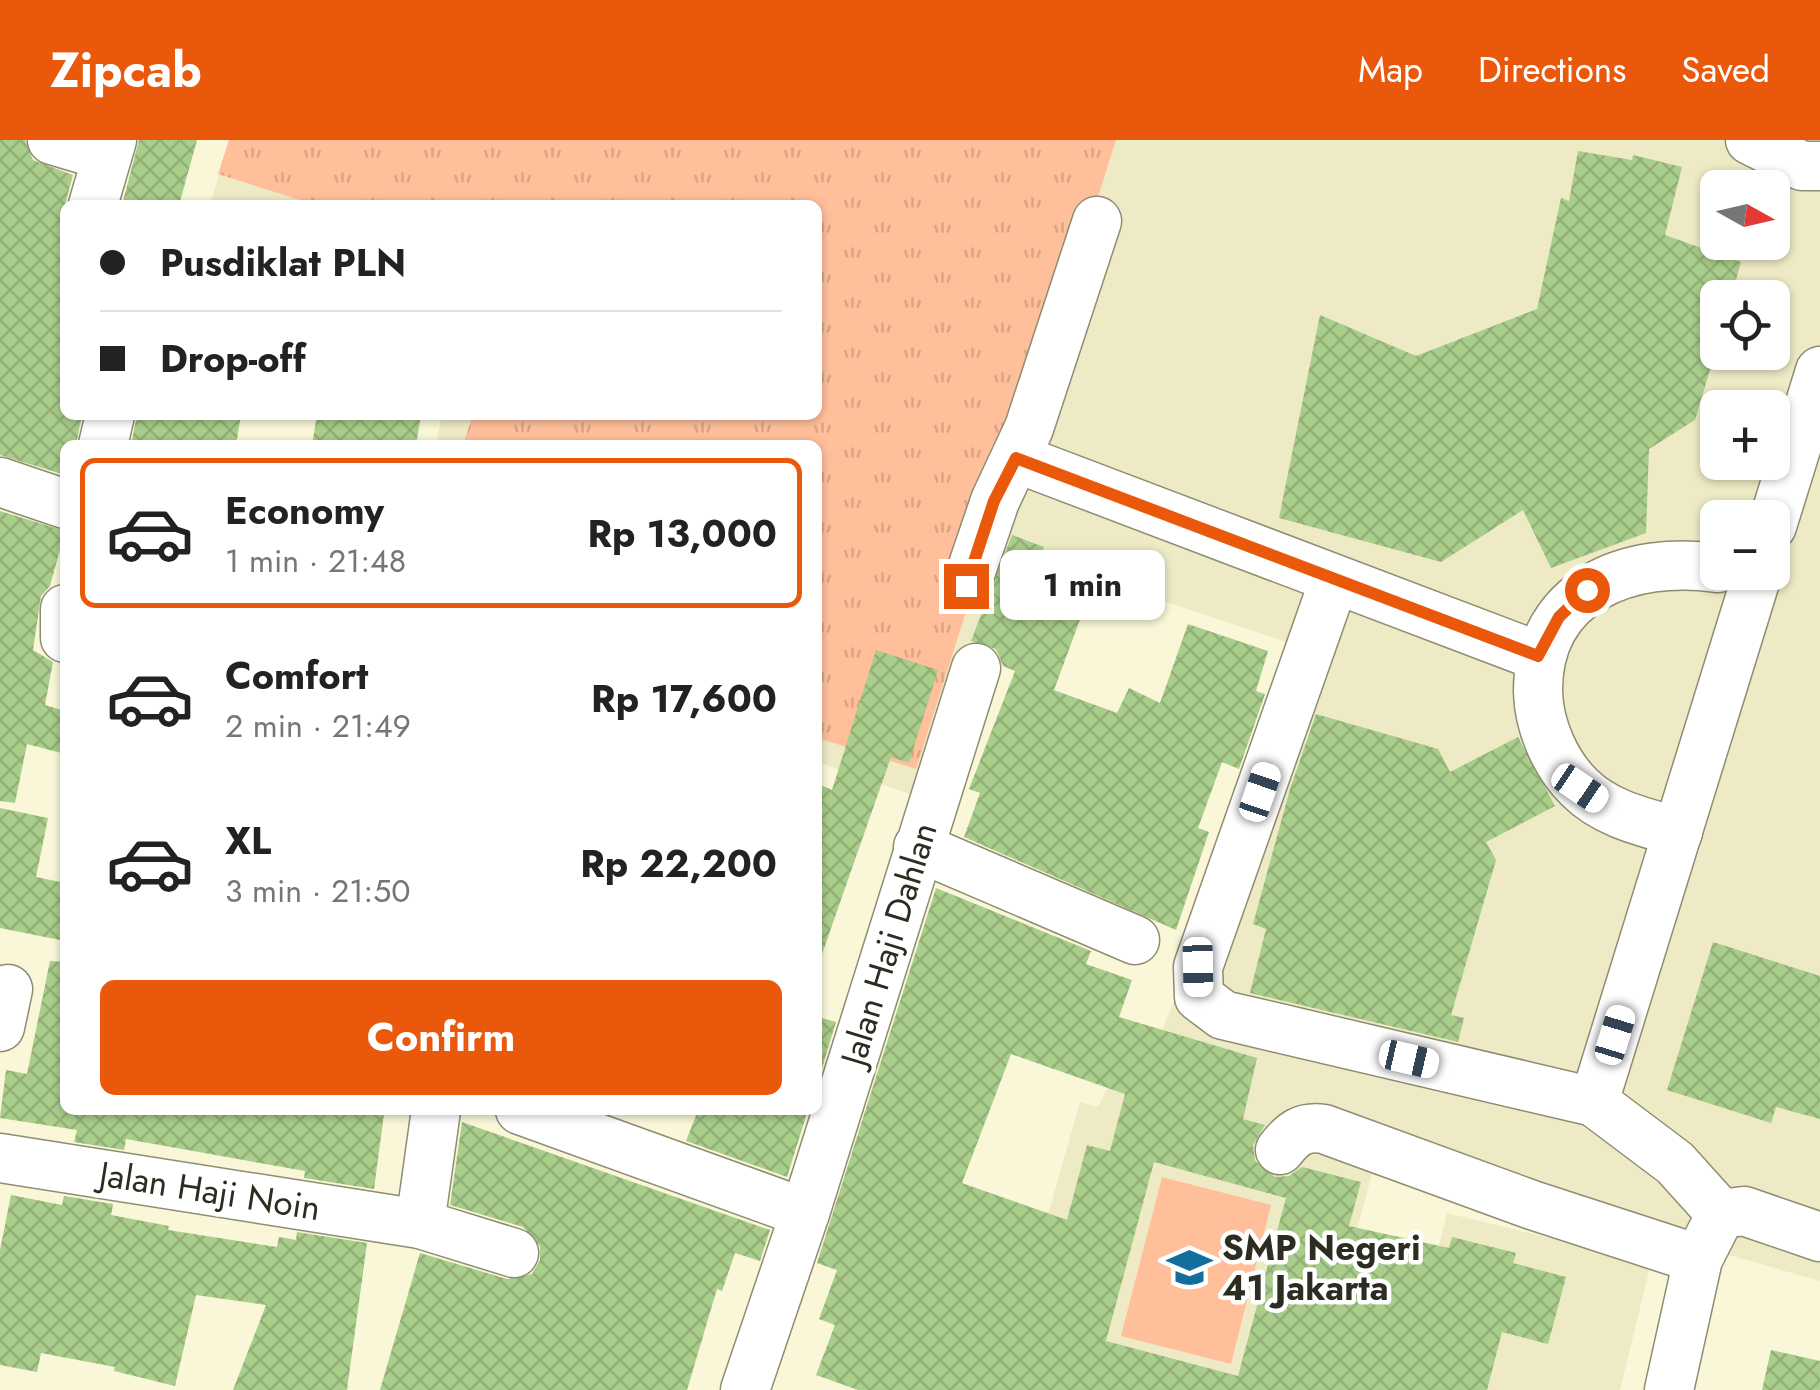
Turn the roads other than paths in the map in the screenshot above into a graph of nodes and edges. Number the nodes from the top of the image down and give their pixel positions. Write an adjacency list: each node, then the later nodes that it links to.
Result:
1 (52, 140): 3 (street)
2 (1750, 140): 4 (street)
3 (109, 148): 5 (street)
4 (1820, 166)
5 (94, 200)
6 (1098, 221): 8 (street)
7 (1820, 371): 10 (street)
8 (1016, 458): 13 (street); 14 (street)
9 (0, 482): 11 (street)
10 (1780, 500)
11 (60, 502)
12 (1700, 565): 16 (street)
13 (1334, 581): 16 (street); 21 (street)
14 (966, 586)
15 (1753, 590): 18 (street)
16 (1538, 656): 18 (street)
17 (976, 668): 19 (street, Jalan Haji Dahlan)
18 (1678, 832): 21 (street)
19 (918, 847): 20 (street); 26 (street, Jalan Haji Dahlan)
20 (1135, 940)
21 (1594, 1102): 27 (street)
22 (435, 1115): 28 (street)
23 (534, 1115): 26 (street)
24 (1280, 1150): 31 (street)
25 (0, 1158): 28 (street, Jalan Haji Noin)
26 (805, 1213): 32 (street, Jalan Haji Dahlan)
27 (1721, 1214): 29 (street); 31 (street)
28 (420, 1224): 30 (street, Jalan Haji Noin)
29 (1820, 1237)
30 (514, 1253)
31 (1698, 1258): 33 (street)
32 (745, 1390)
33 (1668, 1390)

